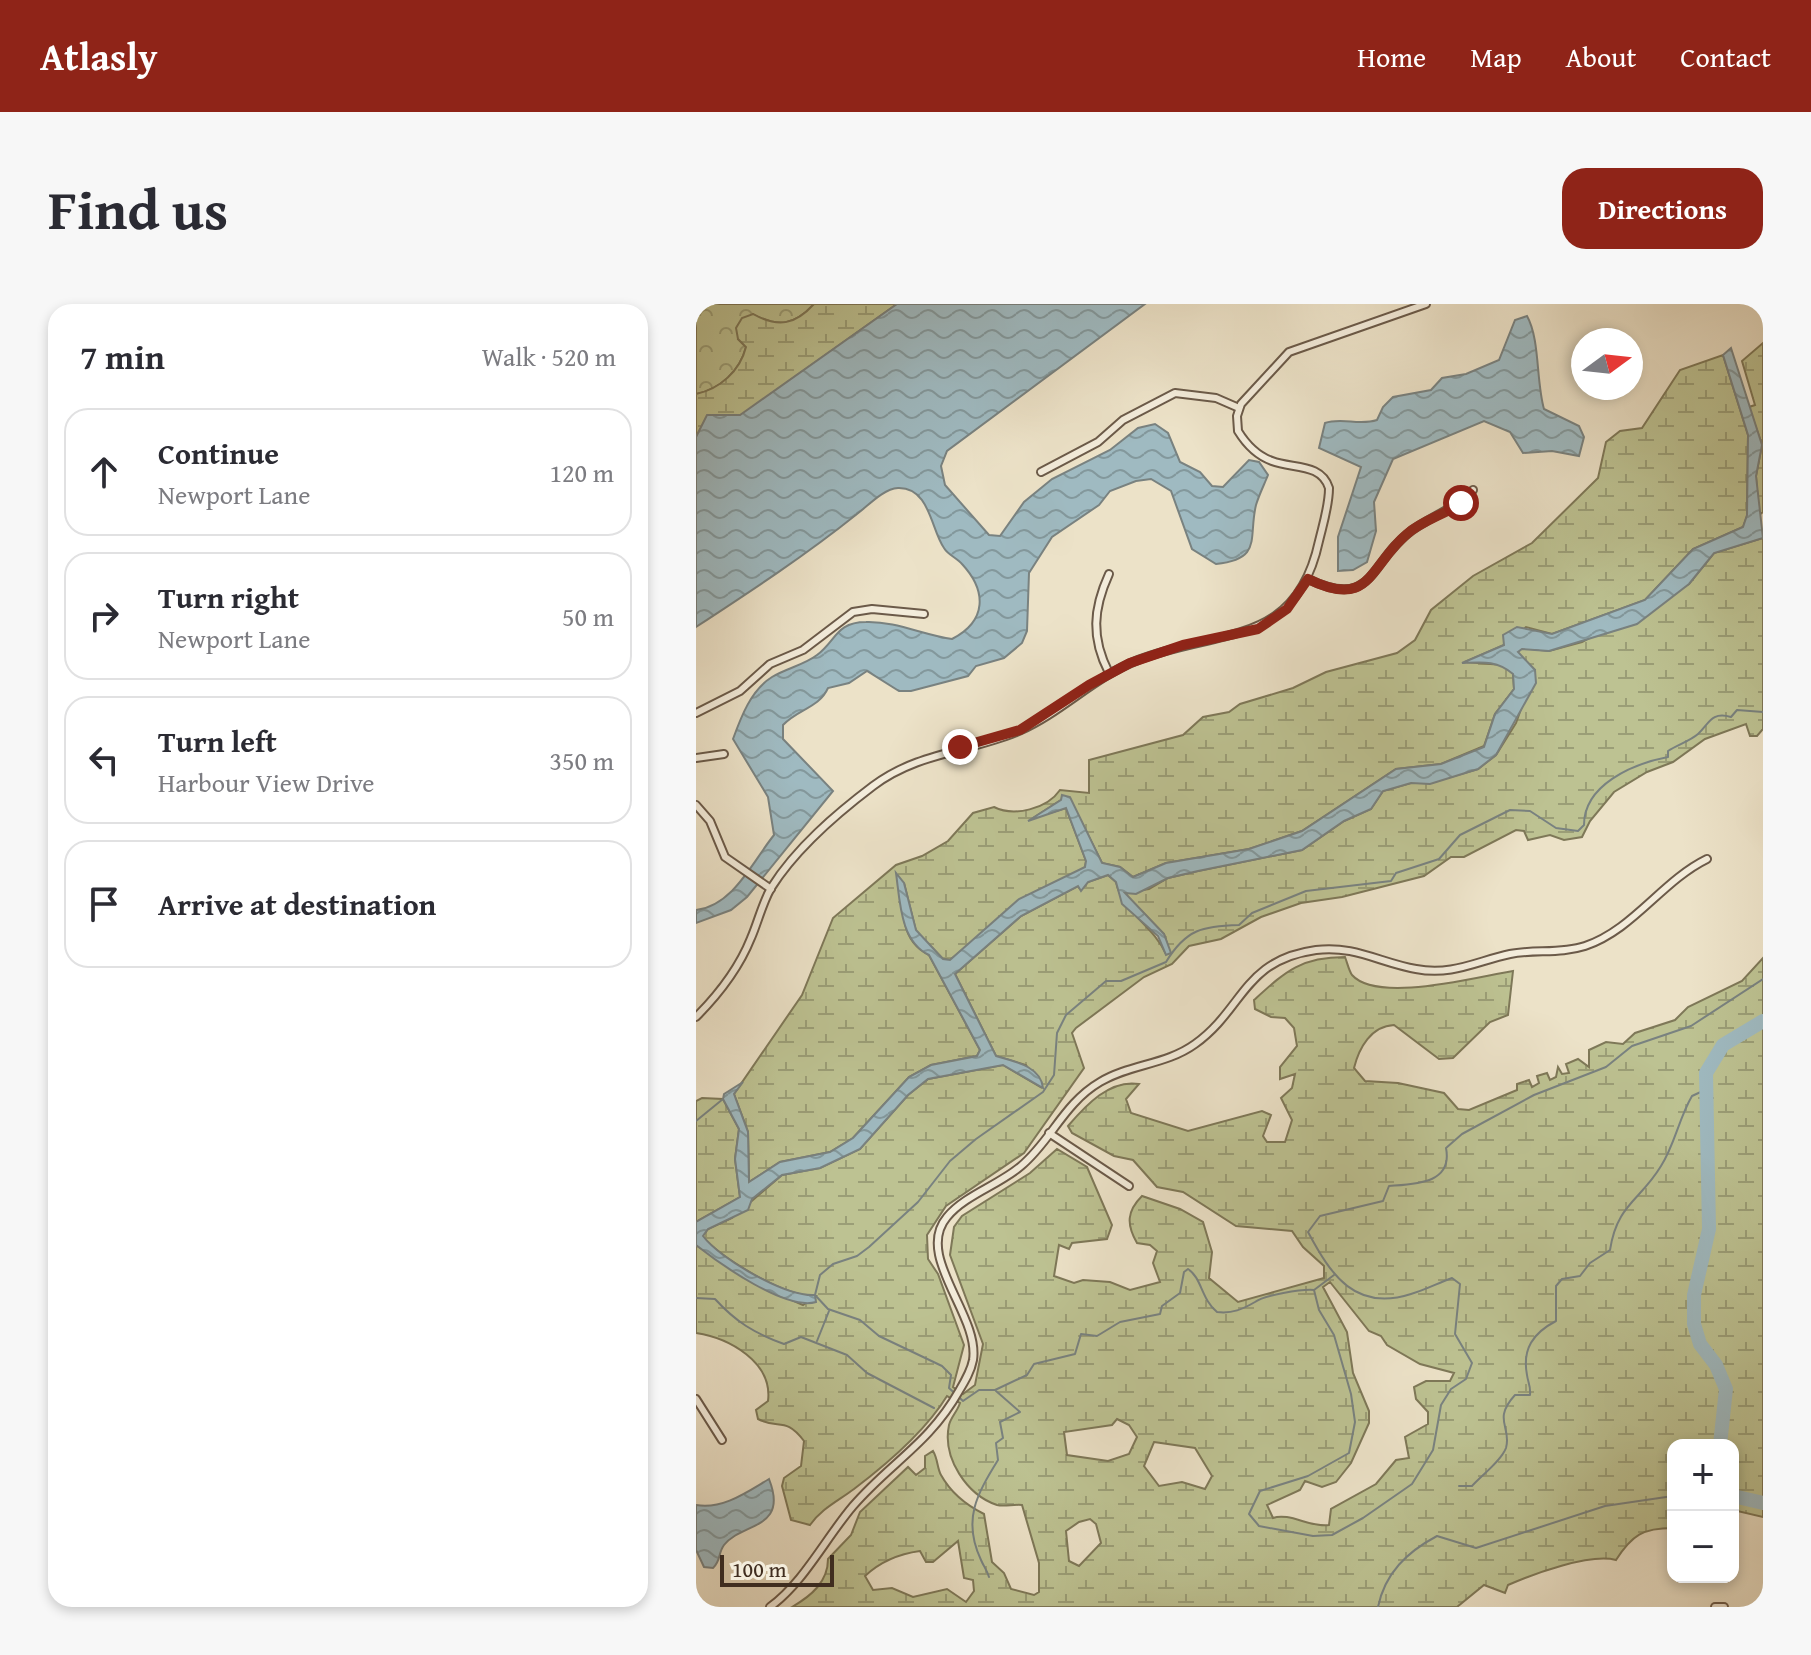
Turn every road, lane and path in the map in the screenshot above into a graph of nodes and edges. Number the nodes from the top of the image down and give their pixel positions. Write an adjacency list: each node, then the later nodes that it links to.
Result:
1 (1426, 304): 2 (street)
2 (1239, 408): 3 (street); 6 (street)
3 (1041, 472)
4 (1473, 490): 6 (street)
5 (1109, 574): 8 (street)
6 (1308, 579): 8 (street)
7 (924, 614): 9 (street)
8 (1109, 673): 14 (street)
9 (696, 713)
10 (724, 754): 11 (street)
11 (696, 758)
12 (696, 805): 14 (street)
13 (1707, 859): 16 (street)
14 (771, 889): 15 (street)
15 (696, 1017)
16 (1049, 1133): 17 (street); 20 (street)
17 (1129, 1186)
18 (696, 1399): 19 (street)
19 (722, 1440)
20 (770, 1607)
21 (1715, 1607): 22 (street)
22 (1724, 1607)

